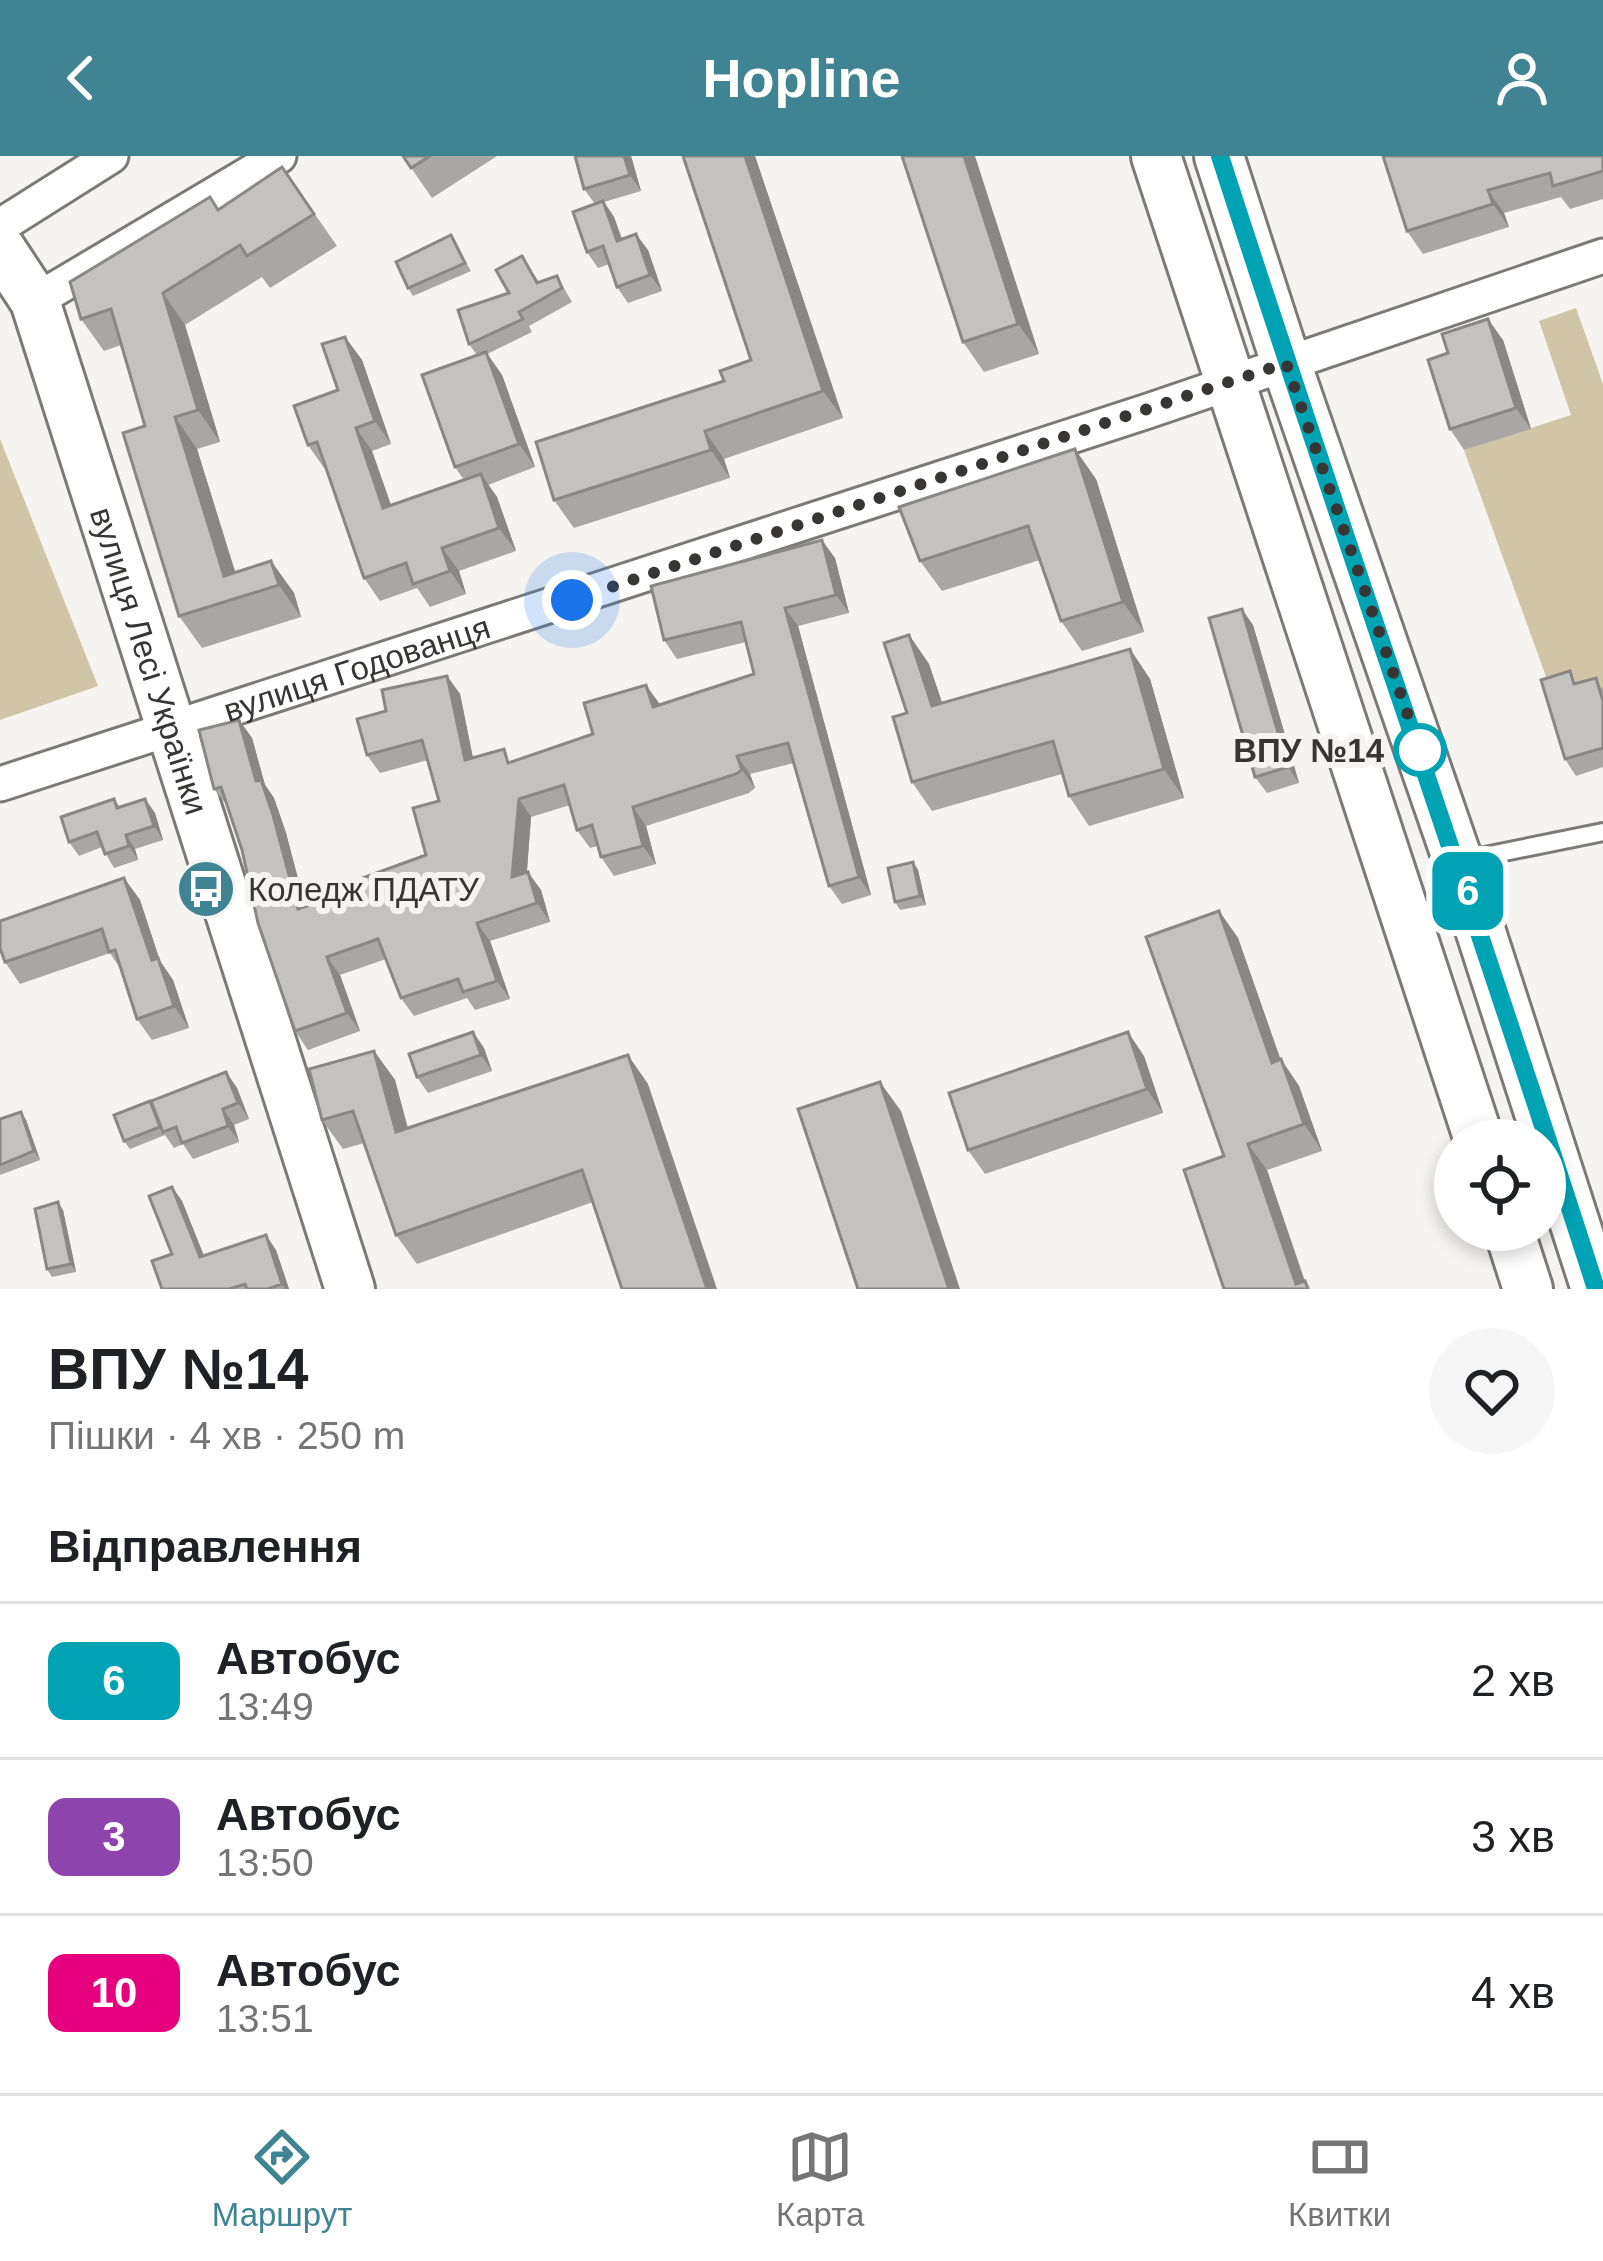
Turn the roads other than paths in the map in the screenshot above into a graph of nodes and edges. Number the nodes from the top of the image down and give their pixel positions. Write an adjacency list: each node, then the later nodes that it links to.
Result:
1 (111, 156): 5 (street)
2 (279, 156): 8 (street)
3 (1156, 156): 10 (main road)
4 (1220, 156): 9 (main road)
5 (0, 226)
6 (0, 248): 8 (main road, вулиця Лесі Українки)
7 (1603, 256): 9 (street, вулиця Годованця)
8 (35, 301): 11 (main road, вулиця Лесі Українки)
9 (1286, 363): 10 (street, вулиця Годованця); 14 (main road)
10 (1231, 382): 11 (street, вулиця Годованця); 15 (main road)
11 (173, 730): 12 (street, вулиця Годованця); 17 (main road, вулиця Лесі Українки)
12 (0, 784)
13 (1603, 832): 14 (lane)
14 (1458, 861): 19 (main road)
15 (1472, 1119)
16 (1516, 1251): 18 (main road)
17 (350, 1289)
18 (1528, 1289)
19 (1596, 1289)

